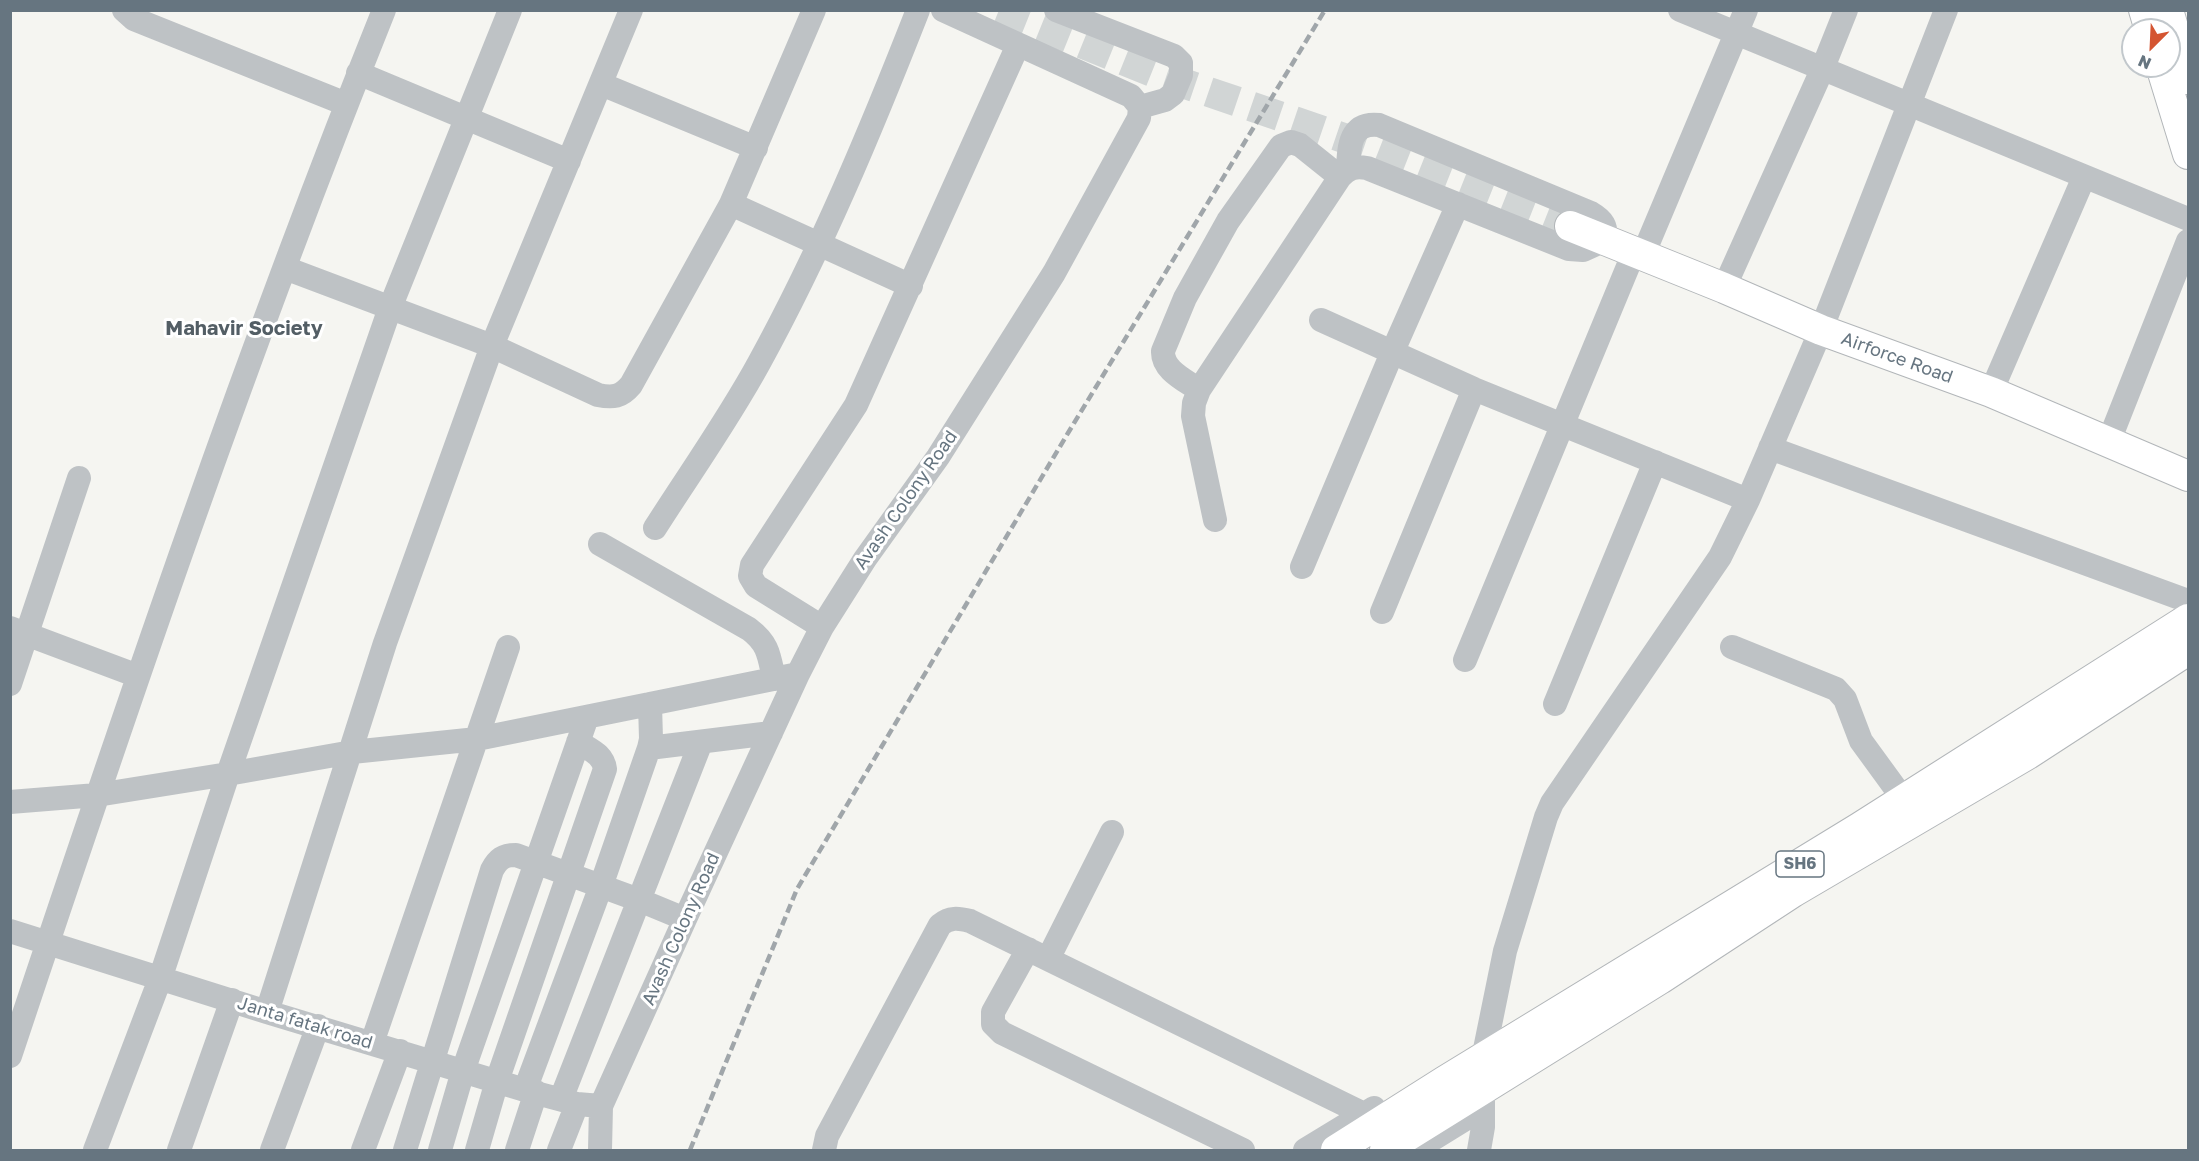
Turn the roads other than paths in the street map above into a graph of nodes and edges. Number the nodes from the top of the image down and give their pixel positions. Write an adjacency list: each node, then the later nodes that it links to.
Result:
1 (124, 10): 21 (street)
2 (510, 10): 24 (street)
3 (631, 10): 20 (street)
4 (814, 10): 25 (street)
5 (918, 10): 36 (street)
6 (943, 10): 15 (street)
7 (1680, 10): 14 (street)
8 (1746, 10): 14 (street)
9 (1846, 10): 16 (street)
10 (1946, 10): 23 (street)
11 (2168, 10): 19 (main road)
12 (381, 11): 17 (street)
13 (1067, 12): 22 (street)
14 (1737, 34): 16 (street); 37 (street)
15 (1018, 45): 22 (street); 39 (street)
16 (1822, 70): 23 (street); 40 (street)
17 (358, 73): 21 (street); 24 (street)
18 (2165, 78): 26 (main road)
19 (2188, 80)
20 (601, 84): 25 (street); 27 (street)
21 (346, 104): 38 (street)
22 (1140, 106): 63 (street, Avash Colony Road)
23 (1908, 106): 29 (street); 43 (street)
24 (466, 119): 27 (street); 41 (street)
25 (756, 148): 30 (street)
26 (2188, 154)
27 (569, 161): 44 (street)
28 (1344, 173): 31 (street); 34 (street); 47 (street); 47 (street)
29 (2084, 177): 32 (street); 48 (street)
30 (731, 204): 36 (street); 44 (street)
31 (1458, 204): 34 (street); 45 (street)
32 (2188, 219)
33 (1570, 226): 34 (main road, Airforce Road)
34 (1605, 240): 37 (main road, Airforce Road)
35 (2188, 241): 50 (street)
36 (820, 245): 39 (street); 57 (street)
37 (1638, 254): 40 (main road, Airforce Road); 49 (street)
38 (285, 268): 41 (street); 70 (street)
39 (911, 286): 63 (street)
40 (1724, 288): 43 (main road, Airforce Road)
41 (390, 308): 44 (street); 82 (street)
42 (1322, 320): 45 (street)
43 (1821, 330): 48 (main road, Airforce Road); 51 (street)
44 (492, 346): 81 (street)
45 (1392, 352): 46 (street); 59 (street)
46 (1474, 389): 49 (street); 61 (street)
47 (1199, 390): 56 (street)
48 (1991, 392): 50 (main road, Airforce Road)
49 (1563, 425): 52 (street); 68 (street)
50 (2109, 441): 53 (main road, Airforce Road)
51 (1770, 448): 55 (street); 60 (street)
52 (1654, 462): 55 (street); 74 (street)
53 (2188, 476)
54 (79, 478): 64 (street)
55 (1748, 500): 102 (street)
56 (1215, 520)
57 (655, 528)
58 (600, 544): 71 (street)
59 (1302, 567)
60 (2188, 602)
61 (1382, 612)
62 (2188, 619): 84 (main road, SH6)
63 (822, 627): 69 (street, Avash Colony Road)
64 (19, 631): 70 (street); 72 (street)
65 (508, 647): 77 (street)
66 (1732, 647): 84 (street)
67 (2188, 650): 108 (main road, SH6)
68 (1466, 660)
69 (798, 674): 71 (street); 76 (street, Avash Colony Road)
70 (138, 675): 83 (street)
71 (774, 679): 73 (street)
72 (10, 684)
73 (650, 704): 75 (street); 80 (street)
74 (1555, 704)
75 (587, 717): 77 (street); 78 (street)
76 (771, 733): 79 (street); 91 (street, Avash Colony Road)
77 (477, 739): 81 (street); 99 (street)
78 (578, 742): 87 (street); 88 (street)
79 (701, 742): 80 (street); 90 (street)
80 (649, 748): 89 (street)
81 (352, 752): 82 (street); 97 (street)
82 (228, 774): 83 (street); 95 (street)
83 (97, 795): 85 (street); 93 (street)
84 (1904, 800): 102 (main road, SH6)
85 (10, 802)
86 (1112, 832): 94 (street)
87 (536, 862): 88 (street); 103 (street); 104 (street)
88 (570, 875): 89 (street); 105 (street)
89 (601, 886): 90 (street); 107 (street)
90 (639, 900): 91 (street); 109 (street)
91 (685, 919): 110 (street, Avash Colony Road)
92 (10, 931): 93 (street, Janta fatak road)
93 (48, 943): 95 (street, Janta fatak road); 101 (street)
94 (1038, 954): 111 (street); 123 (street); 124 (street)
95 (160, 979): 96 (street, Janta fatak road); 113 (street)
96 (232, 1000): 97 (street, Janta fatak road); 114 (street)
97 (267, 1012): 98 (street, Janta fatak road)
98 (318, 1026): 99 (street, Janta fatak road); 115 (street)
99 (372, 1043): 100 (street, Janta fatak road)
100 (400, 1051): 103 (street, Janta fatak road); 116 (street)
101 (10, 1056)
102 (1483, 1059): 106 (main road, SH6)
103 (432, 1061): 104 (street, Janta fatak road); 117 (street)
104 (463, 1071): 105 (street, Janta fatak road); 118 (street)
105 (497, 1081): 107 (street, Janta fatak road); 119 (street)
106 (1445, 1081): 111 (street); 112 (main road, SH6)
107 (531, 1091): 109 (street, Janta fatak road); 120 (street)
108 (1483, 1099): 112 (main road, SH6); 128 (street)
109 (569, 1102): 110 (street, Janta fatak road); 121 (street)
110 (601, 1106): 122 (street)
111 (1364, 1114): 125 (street)
112 (1416, 1127): 126 (main road, SH6); 127 (main road, SH6)
113 (95, 1150)
114 (179, 1150)
115 (272, 1150)
116 (363, 1150)
117 (405, 1150)
118 (440, 1150)
119 (477, 1150)
120 (517, 1150)
121 (559, 1150)
122 (600, 1150)
123 (824, 1150)
124 (1243, 1150)
125 (1305, 1150)
126 (1336, 1150)
127 (1384, 1150)
128 (1479, 1150)

